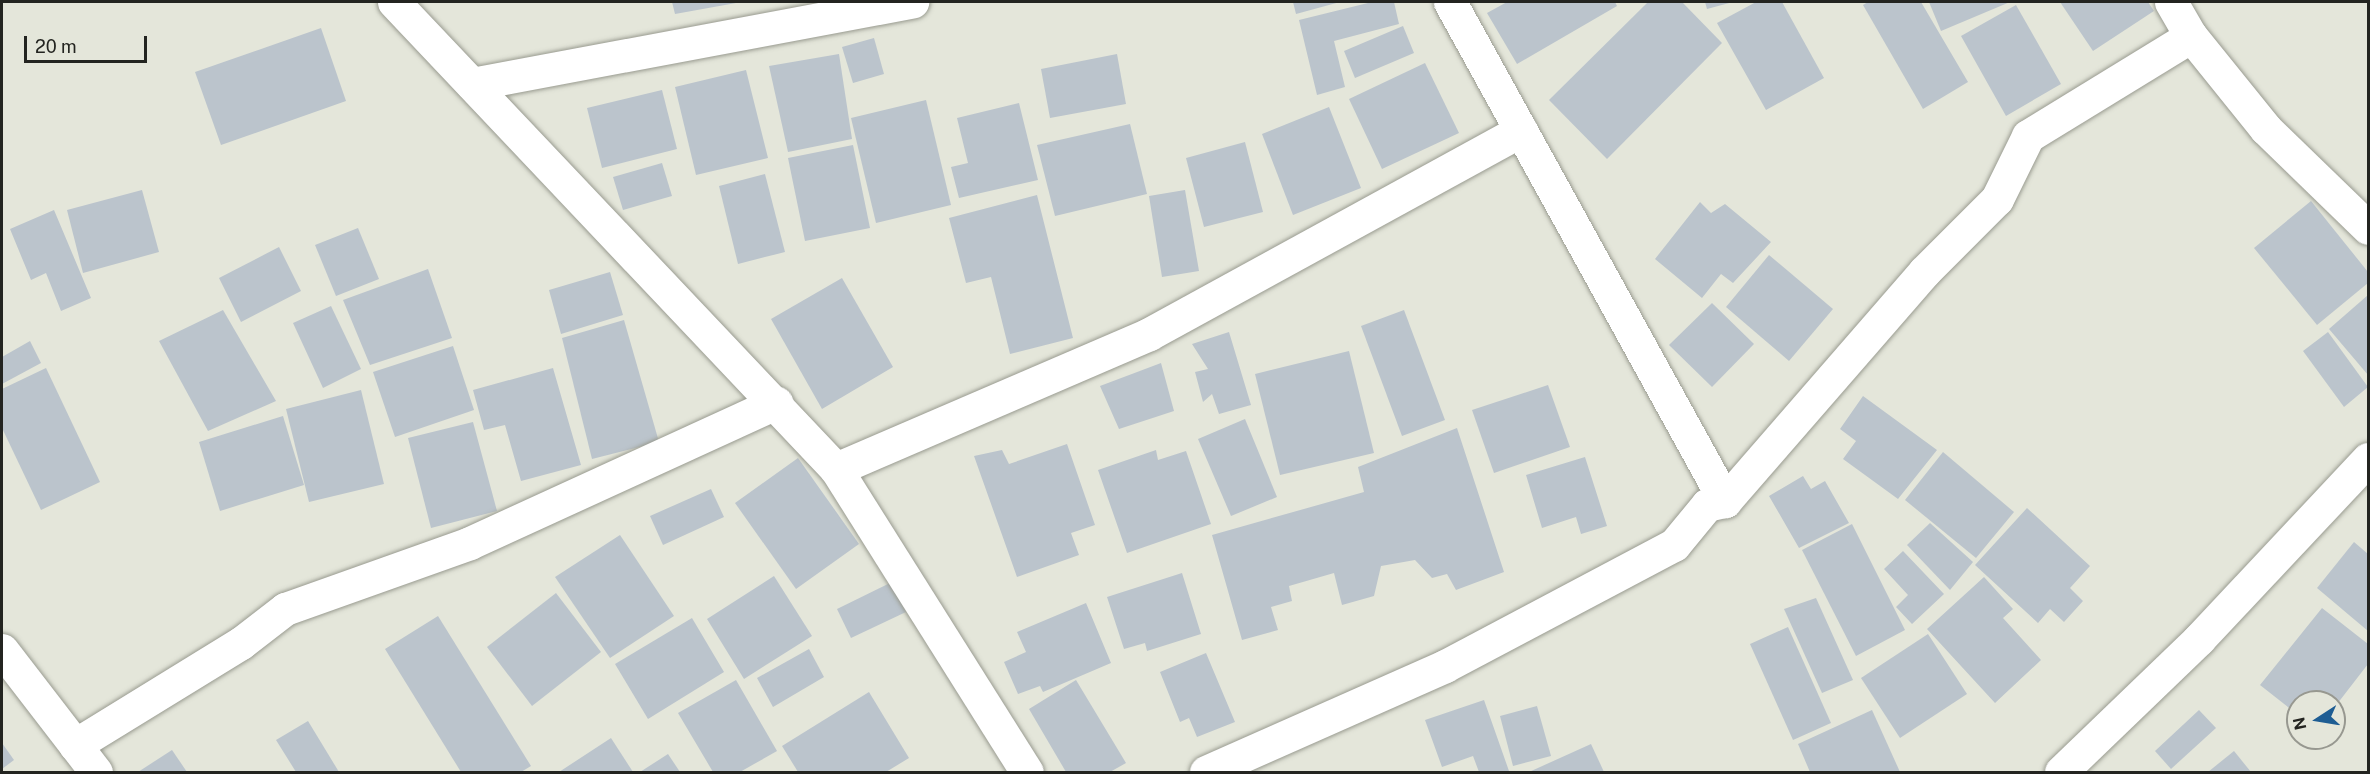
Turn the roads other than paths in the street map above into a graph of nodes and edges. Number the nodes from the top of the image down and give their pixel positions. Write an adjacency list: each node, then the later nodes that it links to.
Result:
1 (394, 2): 6 (street)
2 (912, 2): 6 (street)
3 (1450, 2): 7 (street)
4 (2170, 2): 5 (street)
5 (2191, 36): 8 (street); 12 (street)
6 (472, 84): 9 (street)
7 (1521, 130): 11 (street); 12 (street)
8 (2368, 228)
9 (776, 403): 11 (street); 14 (street)
10 (2368, 459): 18 (street)
11 (837, 469): 16 (street)
12 (1725, 501): 17 (street)
13 (2, 650): 14 (street)
14 (75, 745): 15 (street)
15 (96, 772)
16 (1027, 772)
17 (1206, 772)
18 (2061, 772)

